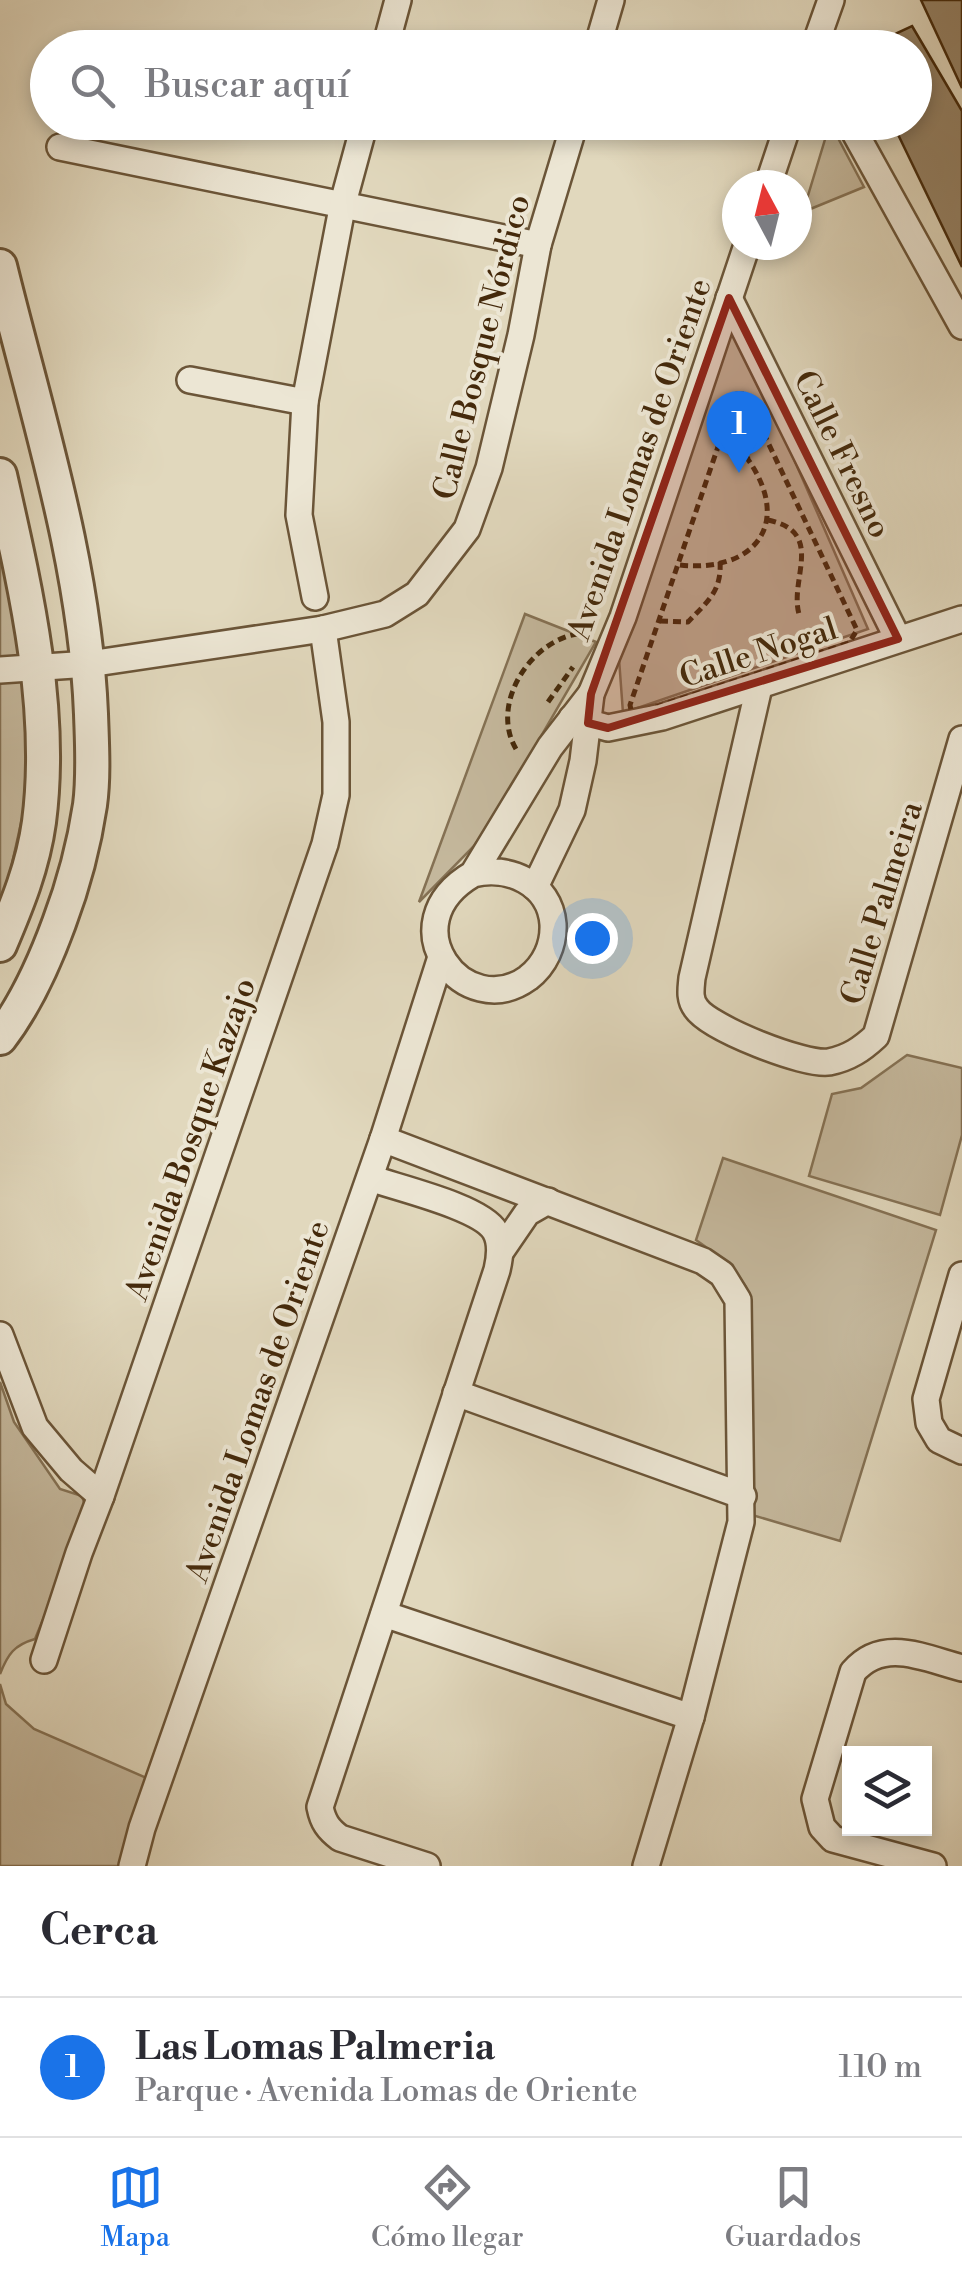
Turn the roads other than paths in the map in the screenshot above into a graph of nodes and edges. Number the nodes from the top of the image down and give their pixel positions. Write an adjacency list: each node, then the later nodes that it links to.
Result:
1 (398, 0): 4 (street)
2 (611, 0): 5 (street)
3 (831, 0): 6 (street)
4 (390, 30)
5 (602, 30)
6 (820, 30)
7 (360, 140): 13 (street)
8 (570, 140): 14 (street, Calle Bosque Nórdico)
9 (783, 140): 12 (street)
10 (859, 140): 18 (street)
11 (60, 146): 13 (street)
12 (773, 170)
13 (343, 203): 14 (street); 20 (street)
14 (538, 245): 24 (street, Calle Bosque Nórdico)
15 (742, 260): 17 (street, Avenida Lomas de Oriente)
16 (0, 266): 26 (street)
17 (729, 298): 25 (street, Calle Fresno); 30 (street, Avenida Lomas de Oriente)
18 (962, 326)
19 (190, 380): 20 (street)
20 (305, 402): 22 (street)
21 (0, 475): 27 (street)
22 (314, 598)
23 (962, 619): 25 (street, Calle Nogal)
24 (323, 629): 26 (street, Calle Bosque Nórdico); 45 (street, Avenida Bosque Kazajo)
25 (898, 639): 29 (street, Calle Nogal)
26 (89, 664): 27 (street, Calle Bosque Nórdico); 36 (street)
27 (36, 669): 28 (street, Calle Bosque Nórdico); 34 (street)
28 (0, 670)
29 (758, 687): 30 (street, Calle Nogal); 31 (street, Calle Palmeira)
30 (580, 721): 32 (street, Avenida Lomas de Oriente); 33 (street)
31 (962, 740)
32 (473, 874): 33 (street); 35 (street)
33 (535, 887): 35 (street)
34 (0, 945)
35 (441, 957): 37 (street, Avenida Lomas de Oriente)
36 (0, 1038)
37 (383, 1140): 38 (street, Avenida Lomas de Oriente); 39 (street)
38 (370, 1178): 40 (street); 51 (street, Avenida Lomas de Oriente)
39 (548, 1201): 40 (street); 46 (street)
40 (501, 1251): 43 (street)
41 (962, 1275): 44 (street)
42 (0, 1335): 45 (street)
43 (456, 1394): 46 (street); 47 (street)
44 (962, 1451)
45 (101, 1496): 48 (street, Avenida Bosque Kazajo)
46 (743, 1496): 50 (street)
47 (384, 1614): 50 (street); 52 (street)
48 (44, 1660)
49 (962, 1668): 54 (street)
50 (690, 1716): 53 (street)
51 (132, 1866)
52 (427, 1866)
53 (646, 1866)
54 (933, 1866)

